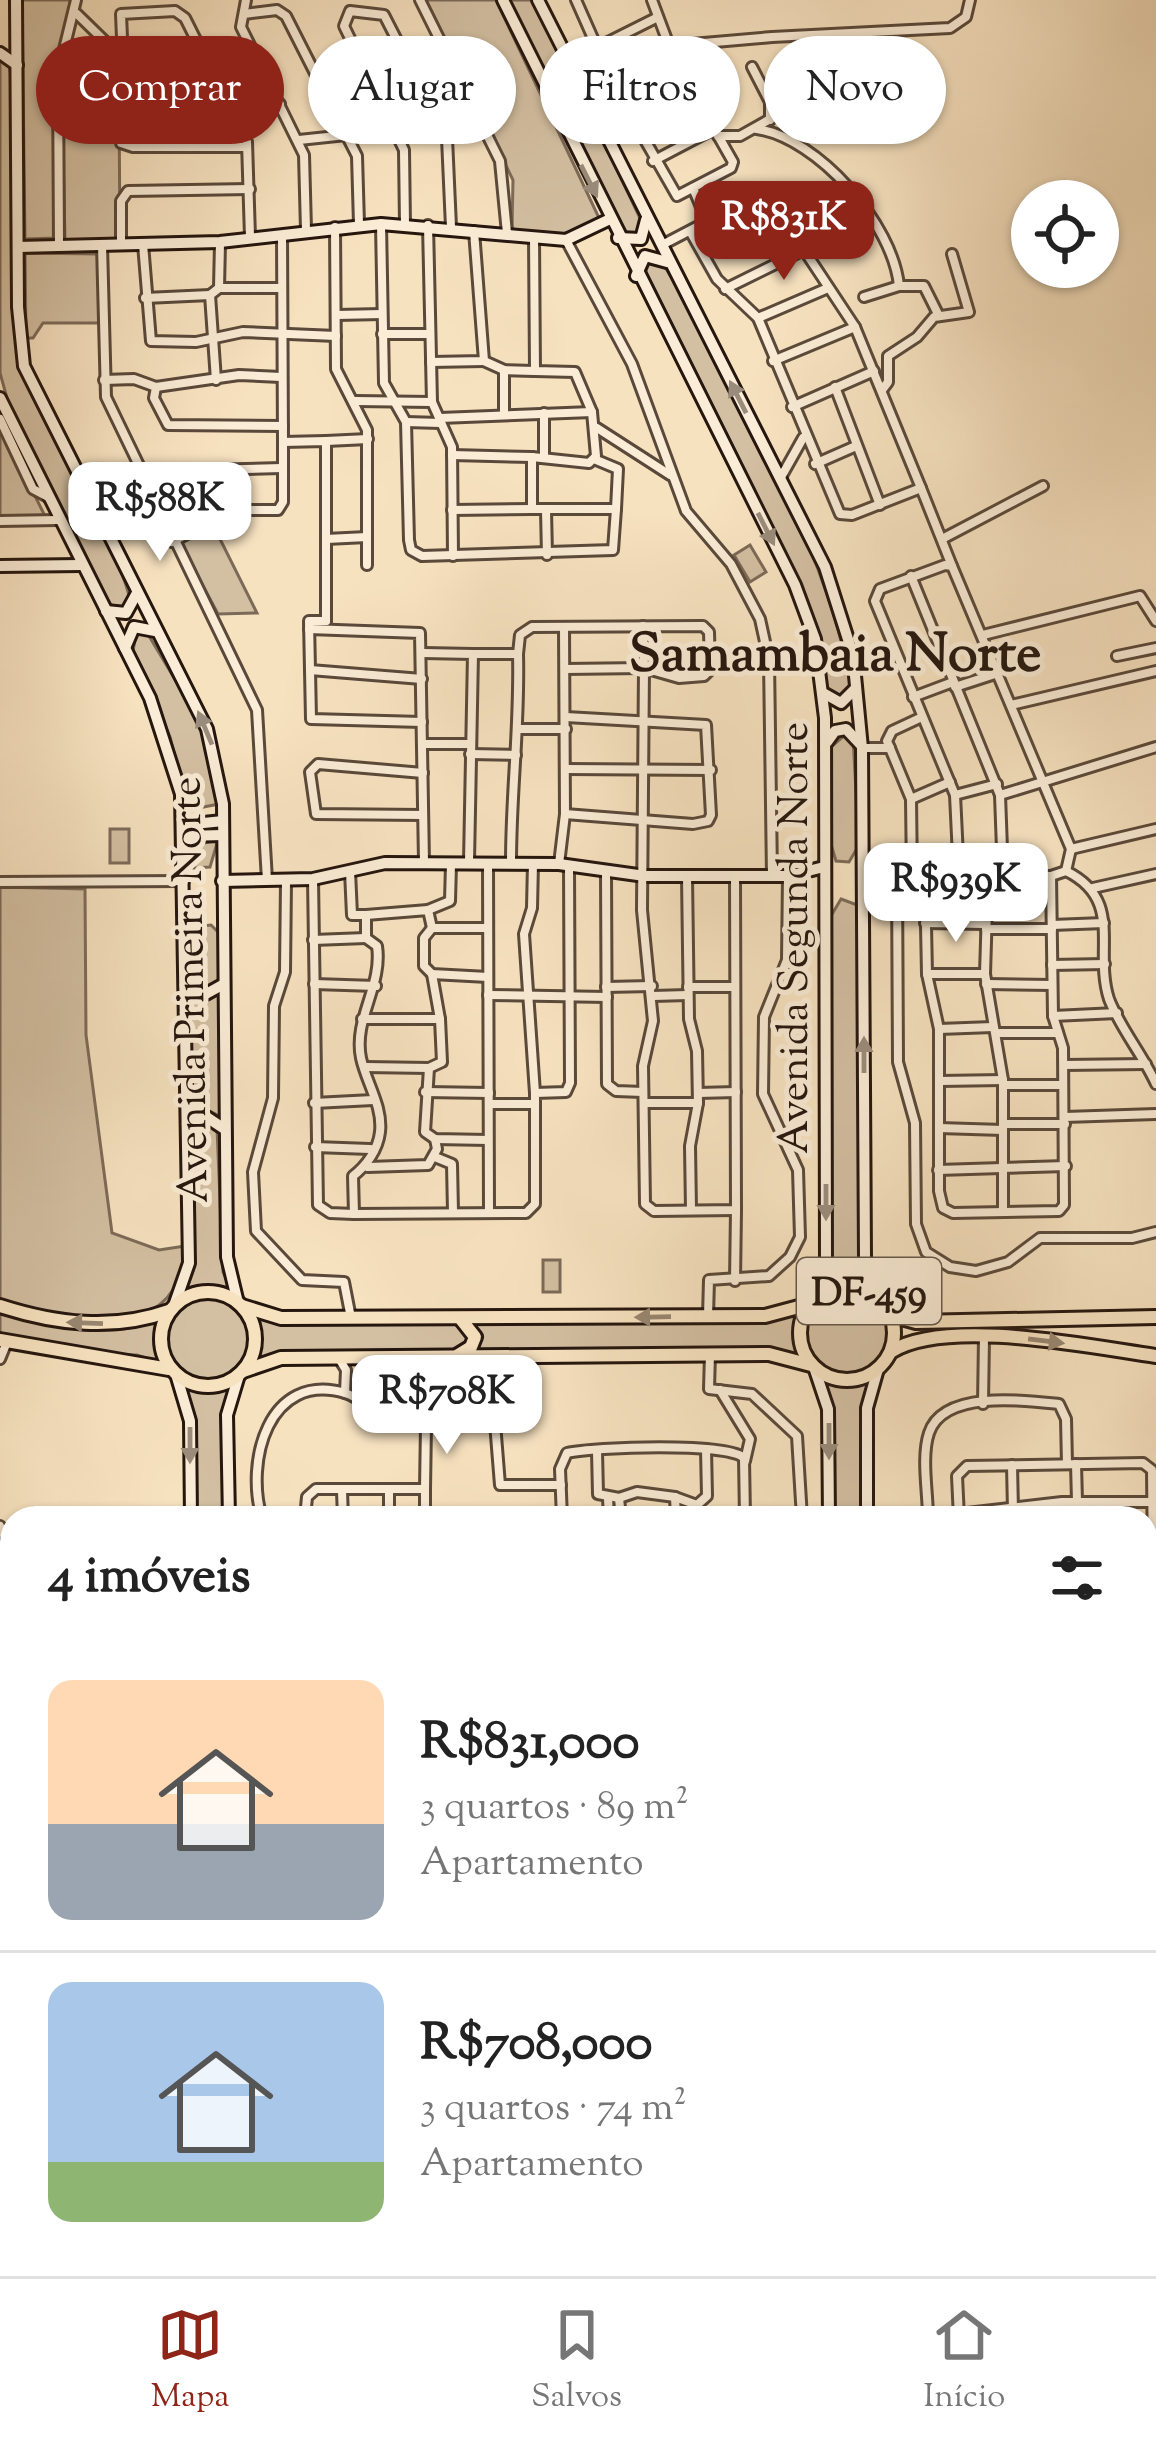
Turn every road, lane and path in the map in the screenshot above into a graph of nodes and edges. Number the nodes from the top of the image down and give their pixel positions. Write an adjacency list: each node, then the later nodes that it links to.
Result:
1 (16, 0): 13 (main road, Avenida Primeira Norte)
2 (76, 0): 10 (street)
3 (246, 0): 11 (street)
4 (420, 0): 61 (street)
5 (503, 0): 49 (main road, Avenida Segunda Norte, one-way to 49)
6 (538, 0): 48 (main road, Avenida Segunda Norte)
7 (575, 0): 21 (street)
8 (652, 0): 12 (street)
9 (970, 0): 24 (street)
10 (76, 13): 15 (street); 70 (street)
11 (244, 14): 18 (street); 26 (street)
12 (658, 17): 22 (street); 23 (street)
13 (16, 19): 14 (main road); 27 (main road, Avenida Primeira Norte)
14 (0, 36)
15 (99, 36)
16 (121, 36): 17 (street)
17 (194, 36)
18 (246, 36)
19 (349, 36): 20 (street)
20 (395, 36)
21 (591, 36)
22 (620, 36)
23 (665, 36)
24 (740, 40)
25 (0, 52): 27 (main road)
26 (308, 60)
27 (17, 65): 72 (main road, Avenida Primeira Norte)
28 (752, 67): 29 (street)
29 (764, 90)
30 (284, 112): 35 (street)
31 (764, 124): 32 (street)
32 (757, 129): 33 (street); 77 (street)
33 (740, 136)
34 (308, 139): 35 (street)
35 (298, 140): 57 (street)
36 (126, 144): 44 (street)
37 (246, 144): 44 (street)
38 (350, 144): 51 (street)
39 (399, 144): 53 (street)
40 (448, 144): 55 (street)
41 (644, 144): 45 (street)
42 (690, 144): 45 (street)
43 (721, 144): 46 (street)
44 (247, 147): 47 (street)
45 (653, 161): 46 (street)
46 (693, 188): 50 (street)
47 (250, 189): 62 (street); 67 (street)
48 (646, 216): 64 (main road); 71 (main road, Avenida Segunda Norte)
49 (608, 220): 64 (main road, Avenida Segunda Norte); 65 (main road)
50 (707, 221): 59 (street); 73 (street)
51 (359, 224): 52 (main road); 56 (main road)
52 (381, 224): 53 (main road); 85 (street)
53 (405, 225): 54 (main road)
54 (428, 225): 55 (main road); 92 (street)
55 (451, 226): 58 (main road)
56 (335, 227): 57 (main road); 86 (street)
57 (306, 230): 60 (main road)
58 (474, 230): 61 (main road); 95 (street)
59 (690, 231): 71 (street); 81 (street)
60 (282, 233): 62 (main road); 78 (street)
61 (507, 233): 63 (main road)
62 (250, 237): 66 (main road)
63 (533, 237): 65 (main road); 99 (street)
64 (618, 238): 76 (main road, Avenida Segunda Norte)
65 (566, 240): 131 (street)
66 (220, 242): 68 (main road); 79 (street)
67 (121, 244): 68 (main road); 69 (main road)
68 (143, 244): 84 (street)
69 (102, 245): 70 (main road); 102 (street)
70 (59, 246): 72 (main road)
71 (661, 246): 75 (main road, Avenida Segunda Norte)
72 (18, 248): 155 (main road, Avenida Primeira Norte)
73 (804, 250): 80 (street); 81 (street)
74 (952, 254): 87 (street)
75 (670, 264): 76 (main road); 132 (main road, Avenida Segunda Norte, one-way to 75)
76 (636, 276): 177 (main road, Avenida Segunda Norte, one-way to 177)
77 (899, 286): 83 (street); 87 (street)
78 (282, 287): 79 (street); 90 (street)
79 (219, 288): 82 (street)
80 (828, 288): 88 (street); 89 (street)
81 (725, 289): 88 (street)
82 (210, 296): 84 (street); 94 (street)
83 (865, 297)
84 (145, 298): 94 (street)
85 (382, 314): 86 (street); 91 (street)
86 (337, 315): 93 (street)
87 (939, 316): 106 (street)
88 (758, 318): 96 (street)
89 (855, 327): 96 (street); 100 (street)
90 (281, 332): 93 (street); 94 (street); 101 (street)
91 (382, 334): 92 (street); 109 (street)
92 (429, 334): 97 (street)
93 (336, 336): 108 (street)
94 (212, 338): 103 (street)
95 (484, 361): 97 (street); 98 (street)
96 (773, 361): 111 (street)
97 (431, 362): 110 (street)
98 (504, 370): 99 (street); 112 (street)
99 (535, 371): 113 (street)
100 (874, 371): 105 (street); 106 (street)
101 (281, 376): 103 (street); 118 (street)
102 (104, 380): 104 (street); 147 (street)
103 (216, 380): 104 (street)
104 (156, 387): 118 (street)
105 (835, 387): 111 (street); 124 (street)
106 (880, 392): 134 (street)
107 (0, 398): 135 (main road, Avenida Primeira Norte)
108 (354, 401): 109 (street); 121 (street)
109 (393, 401): 110 (street); 117 (street)
110 (432, 402): 116 (street)
111 (792, 407): 120 (street)
112 (504, 412): 114 (street); 116 (street)
113 (592, 412): 114 (street); 119 (street)
114 (544, 413): 127 (street)
115 (0, 419): 135 (street)
116 (441, 421): 117 (street); 125 (street)
117 (406, 422): 149 (street)
118 (283, 426): 123 (street)
119 (596, 427): 128 (street); 131 (street)
120 (804, 436): 129 (street); 132 (street)
121 (368, 439): 122 (street); 144 (street)
122 (326, 441): 123 (street); 145 (street)
123 (283, 442): 130 (street)
124 (856, 446): 129 (street); 136 (street)
125 (452, 455): 126 (street); 140 (street)
126 (532, 457): 127 (street); 137 (street)
127 (544, 458): 128 (street)
128 (594, 459): 138 (street)
129 (815, 464): 136 (street)
130 (282, 468): 139 (street); 139 (street)
131 (671, 476): 223 (street)
132 (780, 479): 176 (main road, Avenida Segunda Norte)
133 (1043, 486): 146 (street)
134 (921, 488): 136 (street); 146 (street)
135 (47, 497): 142 (main road, Avenida Primeira Norte)
136 (880, 505)
137 (532, 509): 140 (street); 141 (street)
138 (616, 509): 141 (street); 148 (street)
139 (210, 510): 147 (street)
140 (452, 510): 149 (street)
141 (546, 510): 148 (street)
142 (58, 520): 143 (street); 150 (main road, Avenida Primeira Norte)
143 (0, 521)
144 (367, 537): 145 (street); 151 (street)
145 (326, 538): 158 (street)
146 (941, 539): 153 (street)
147 (172, 542): 237 (street)
148 (547, 555): 149 (street)
149 (453, 556)
150 (81, 565): 152 (main road); 156 (main road, Avenida Primeira Norte)
151 (367, 565)
152 (0, 566)
153 (952, 566): 154 (street); 162 (street)
154 (911, 576): 175 (street); 178 (street)
155 (137, 592): 156 (main road); 161 (main road, Avenida Primeira Norte)
156 (106, 610): 164 (main road, Avenida Primeira Norte)
157 (1156, 621): 162 (street)
158 (326, 625): 165 (street); 171 (street)
159 (643, 626): 160 (street); 169 (street); 169 (street)
160 (565, 628): 167 (street); 170 (street)
161 (158, 633): 164 (main road); 205 (main road, Avenida Primeira Norte, one-way to 161)
162 (983, 634): 173 (street)
163 (1156, 648): 168 (street)
164 (125, 650): 207 (main road, Avenida Primeira Norte)
165 (423, 653): 166 (street); 174 (street)
166 (473, 654): 167 (street); 191 (street)
167 (518, 654): 184 (street)
168 (1117, 656)
169 (644, 668): 170 (street); 183 (street)
170 (565, 669): 180 (street)
171 (310, 670): 174 (street); 182 (street)
172 (1156, 671): 179 (street)
173 (998, 673): 175 (street); 179 (street)
174 (422, 679): 182 (street)
175 (954, 685): 178 (street); 199 (street)
176 (857, 686): 177 (main road); 189 (main road, Avenida Segunda Norte)
177 (823, 691): 187 (main road, Avenida Segunda Norte)
178 (913, 697): 181 (street)
179 (1011, 705): 197 (street)
180 (566, 717): 183 (street); 185 (street)
181 (922, 717): 190 (street); 198 (street)
182 (422, 722): 186 (street)
183 (644, 724): 193 (street); 195 (street)
184 (520, 729): 185 (street); 192 (street)
185 (566, 729): 194 (street)
186 (422, 744): 191 (street); 196 (street)
187 (826, 745): 189 (main road); 219 (main road, Avenida Segunda Norte)
188 (1156, 747): 197 (street)
189 (862, 748): 190 (street); 233 (main road, Avenida Segunda Norte)
190 (890, 748): 201 (street)
191 (470, 749): 192 (street); 211 (street)
192 (516, 755): 213 (street)
193 (644, 768): 194 (street); 195 (street); 204 (street)
194 (566, 769): 202 (street)
195 (711, 770): 204 (street)
196 (423, 773): 203 (street); 203 (street)
197 (1042, 778): 199 (street); 208 (street)
198 (950, 782): 200 (street); 201 (street)
199 (998, 789): 200 (street); 226 (street)
200 (955, 795): 232 (street)
201 (911, 799): 230 (street)
202 (565, 814): 204 (street); 215 (street)
203 (424, 815): 209 (street)
204 (644, 818): 221 (street)
205 (223, 828): 207 (main road); 236 (main road, Avenida Primeira Norte)
206 (1156, 829): 208 (street)
207 (184, 830): 235 (main road, Avenida Primeira Norte)
208 (1071, 849): 218 (street)
209 (424, 862): 210 (main road); 216 (main road)
210 (451, 862): 211 (main road); 241 (street)
211 (469, 862): 212 (main road)
212 (488, 862): 213 (main road); 248 (street)
213 (511, 862): 214 (main road)
214 (532, 862): 215 (main road); 268 (street)
215 (564, 865): 217 (main road); 267 (street)
216 (350, 870): 234 (main road); 242 (street)
217 (606, 872): 221 (main road); 265 (street)
218 (1066, 872): 227 (street); 240 (street)
219 (820, 873): 224 (main road); 316 (main road, Avenida Segunda Norte, one-way to 316)
220 (1156, 874): 240 (street)
221 (645, 876): 228 (main road); 263 (street)
222 (735, 876): 223 (main road); 228 (main road); 262 (street)
223 (772, 876): 224 (main road)
224 (788, 876): 314 (street)
225 (988, 876): 226 (street); 232 (street); 245 (street)
226 (1003, 876): 227 (street)
227 (1052, 876): 246 (street)
228 (687, 877): 264 (street)
229 (897, 877): 230 (street); 233 (street); 313 (street)
230 (912, 877): 231 (street)
231 (925, 877): 232 (street); 243 (street)
232 (959, 877)
233 (866, 878): 315 (main road, Avenida Segunda Norte, one-way to 233)
234 (313, 879): 239 (main road); 250 (street)
235 (185, 880): 238 (street); 261 (main road, Avenida Primeira Norte)
236 (223, 881): 237 (main road); 257 (main road, Avenida Primeira Norte)
237 (267, 881): 239 (main road)
238 (0, 882)
239 (286, 882): 323 (street)
240 (1093, 888): 244 (street)
241 (428, 910): 242 (street); 247 (street)
242 (366, 915): 249 (street)
243 (925, 923): 245 (street); 254 (street)
244 (1104, 923): 246 (street); 252 (street)
245 (986, 926): 246 (street); 256 (street)
246 (1052, 927): 251 (street)
247 (432, 928): 248 (street); 253 (street)
248 (487, 928): 255 (street)
249 (366, 938): 250 (street); 260 (street)
250 (313, 940): 258 (street)
251 (1052, 964): 252 (street); 259 (street)
252 (1105, 964): 269 (street)
253 (432, 974): 255 (street); 272 (street)
254 (927, 974): 256 (street); 273 (street)
255 (488, 976): 266 (street)
256 (986, 979): 259 (street); 274 (street)
257 (224, 984): 261 (main road); 297 (main road, Avenida Primeira Norte)
258 (314, 984): 260 (street); 291 (street)
259 (1052, 985): 270 (street)
260 (376, 986): 271 (street)
261 (188, 987): 294 (main road, Avenida Primeira Norte)
262 (735, 987): 264 (street); 284 (street)
263 (652, 991): 264 (street); 265 (street); 288 (street)
264 (688, 991): 289 (street)
265 (607, 992): 267 (street); 288 (street)
266 (488, 995): 268 (street); 286 (street)
267 (570, 996): 268 (street); 287 (street)
268 (525, 997): 287 (street)
269 (1118, 1013): 270 (street); 276 (street)
270 (1053, 1016): 275 (street)
271 (362, 1019): 272 (street); 278 (street)
272 (440, 1019): 279 (street)
273 (940, 1029): 274 (street); 280 (street)
274 (996, 1030): 275 (street); 281 (street)
275 (1058, 1034): 277 (street)
276 (1147, 1064): 277 (street); 282 (street)
277 (1064, 1065): 283 (street)
278 (364, 1066): 279 (street); 290 (street)
279 (429, 1068): 285 (street)
280 (940, 1081): 281 (street); 296 (street)
281 (1003, 1082): 283 (street); 295 (street)
282 (1156, 1084)
283 (1063, 1085): 293 (street)
284 (736, 1092): 289 (street); 308 (street)
285 (425, 1093): 286 (street); 298 (street)
286 (489, 1098): 287 (street); 299 (street)
287 (535, 1098): 311 (street)
288 (643, 1098): 289 (street); 307 (street)
289 (698, 1098): 307 (street)
290 (373, 1100): 291 (street); 301 (street)
291 (314, 1102): 300 (street)
292 (1156, 1114): 293 (street)
293 (1065, 1121): 295 (street); 304 (street)
294 (188, 1125): 297 (main road); 319 (main road, Avenida Primeira Norte)
295 (1003, 1127): 296 (street); 306 (street)
296 (939, 1128): 305 (street)
297 (225, 1130): 317 (main road, Avenida Primeira Norte)
298 (435, 1139): 299 (street); 302 (street)
299 (488, 1140): 311 (street)
300 (315, 1148): 301 (street); 312 (street)
301 (370, 1149): 303 (street)
302 (435, 1157): 303 (street); 309 (street)
303 (368, 1166): 312 (street)
304 (1066, 1166): 306 (street); 310 (street)
305 (938, 1170): 306 (street); 310 (street)
306 (1003, 1171): 310 (street)
307 (691, 1210): 308 (street)
308 (736, 1210): 314 (street)
309 (454, 1212): 311 (street); 312 (street)
310 (1003, 1212)
311 (489, 1213)
312 (354, 1214)
313 (1156, 1232)
314 (735, 1281): 320 (street)
315 (877, 1296): 316 (main road, DF-459); 321 (main road, DF-459)
316 (812, 1301): 320 (main road); 334 (main road, DF-459)
317 (240, 1304): 319 (main road); 323 (main road); 337 (main road)
318 (0, 1306): 319 (main road, one-way to 318)
319 (172, 1308): 336 (main road)
320 (708, 1316): 324 (main road, one-way to 324)
321 (891, 1316): 322 (main road, DF-459); 327 (main road, DF-459)
322 (1156, 1317)
323 (345, 1318): 324 (main road)
324 (460, 1318): 329 (main road)
325 (984, 1336): 327 (main road, DF-459); 331 (main road, DF-459, one-way to 331); 340 (street)
326 (3, 1341): 332 (street); 336 (main road)
327 (891, 1352): 335 (main road, DF-459)
328 (710, 1354): 330 (main road); 334 (main road); 338 (street)
329 (458, 1355): 330 (main road); 333 (main road)
330 (479, 1355): 341 (street)
331 (1156, 1357)
332 (0, 1359)
333 (342, 1364): 337 (main road); 339 (street)
334 (813, 1366): 335 (main road, DF-459); 370 (main road, one-way to 370)
335 (878, 1369): 371 (main road)
336 (173, 1372): 337 (main road); 357 (main road, one-way to 357)
337 (241, 1373): 358 (main road)
338 (719, 1389): 345 (street); 369 (street)
339 (345, 1393): 342 (street); 359 (street)
340 (983, 1404): 346 (street); 372 (street)
341 (495, 1423): 342 (street); 348 (street)
342 (426, 1424): 349 (street)
343 (706, 1449): 344 (street); 345 (street); 356 (street)
344 (597, 1451): 348 (street); 353 (street)
345 (745, 1462): 368 (street)
346 (1071, 1464): 347 (street); 354 (street); 355 (street)
347 (1012, 1465): 373 (street); 374 (street)
348 (561, 1485): 364 (street)
349 (424, 1489): 350 (street); 363 (street)
350 (389, 1490): 351 (street); 362 (street)
351 (342, 1491): 360 (street); 361 (street)
352 (675, 1497): 353 (street); 356 (street); 367 (street)
353 (614, 1498): 365 (street); 366 (street)
354 (1077, 1501): 355 (street); 375 (street)
355 (1153, 1502): 376 (street)
356 (697, 1505)
357 (190, 1506)
358 (229, 1506)
359 (260, 1506)
360 (308, 1506)
361 (343, 1506)
362 (389, 1506)
363 (425, 1506)
364 (562, 1506)
365 (612, 1506)
366 (617, 1506)
367 (675, 1506)
368 (745, 1506)
369 (801, 1506)
370 (829, 1506)
371 (867, 1506)
372 (928, 1506)
373 (959, 1506)
374 (1012, 1506)
375 (1050, 1506)
376 (1153, 1506)

